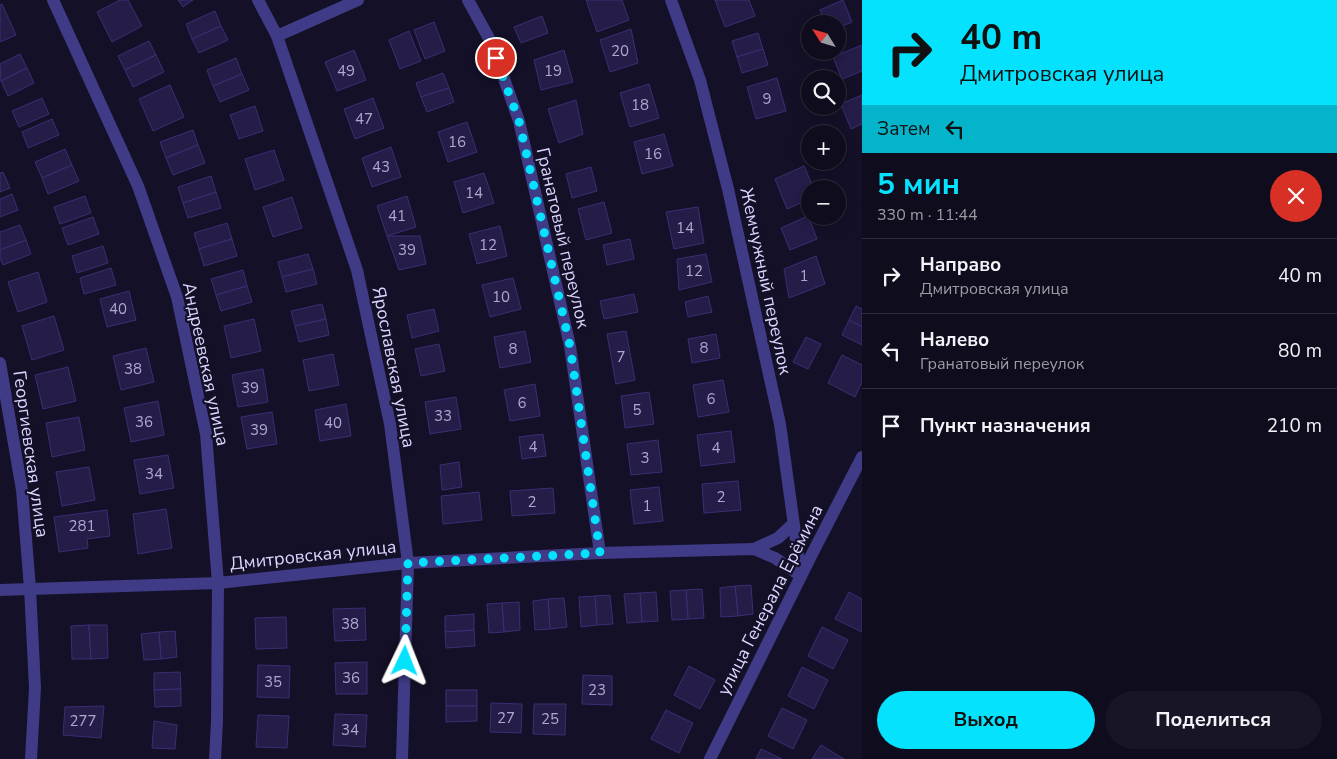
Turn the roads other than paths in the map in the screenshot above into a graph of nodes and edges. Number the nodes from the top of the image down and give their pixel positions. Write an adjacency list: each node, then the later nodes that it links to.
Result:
1 (53, 0): 14 (street, Андреевская улица)
2 (258, 0): 6 (street, Ярославская улица)
3 (358, 0): 6 (street)
4 (468, 0): 11 (street, Гранатовый переулок)
5 (672, 0): 9 (street, Жемчужный переулок)
6 (277, 36): 12 (street, Ярославская улица)
7 (0, 363): 15 (street, Георгиевская улица)
8 (862, 457): 13 (street, улица Генерала Ерёмина)
9 (793, 524): 10 (street); 13 (street, Жемчужный переулок)
10 (754, 549): 11 (street, Дмитровская улица); 13 (street, Дмитровская улица)
11 (600, 553): 12 (street, Дмитровская улица)
12 (408, 563): 14 (street, Дмитровская улица); 19 (street, Ярославская улица)
13 (801, 576): 20 (street, улица Генерала Ерёмина)
14 (218, 583): 15 (street, Дмитровская улица); 18 (street, Андреевская улица)
15 (30, 588): 16 (street, Дмитровская улица); 17 (street, Георгиевская улица)
16 (0, 590)
17 (31, 759)
18 (215, 759)
19 (402, 759)
20 (710, 759)

